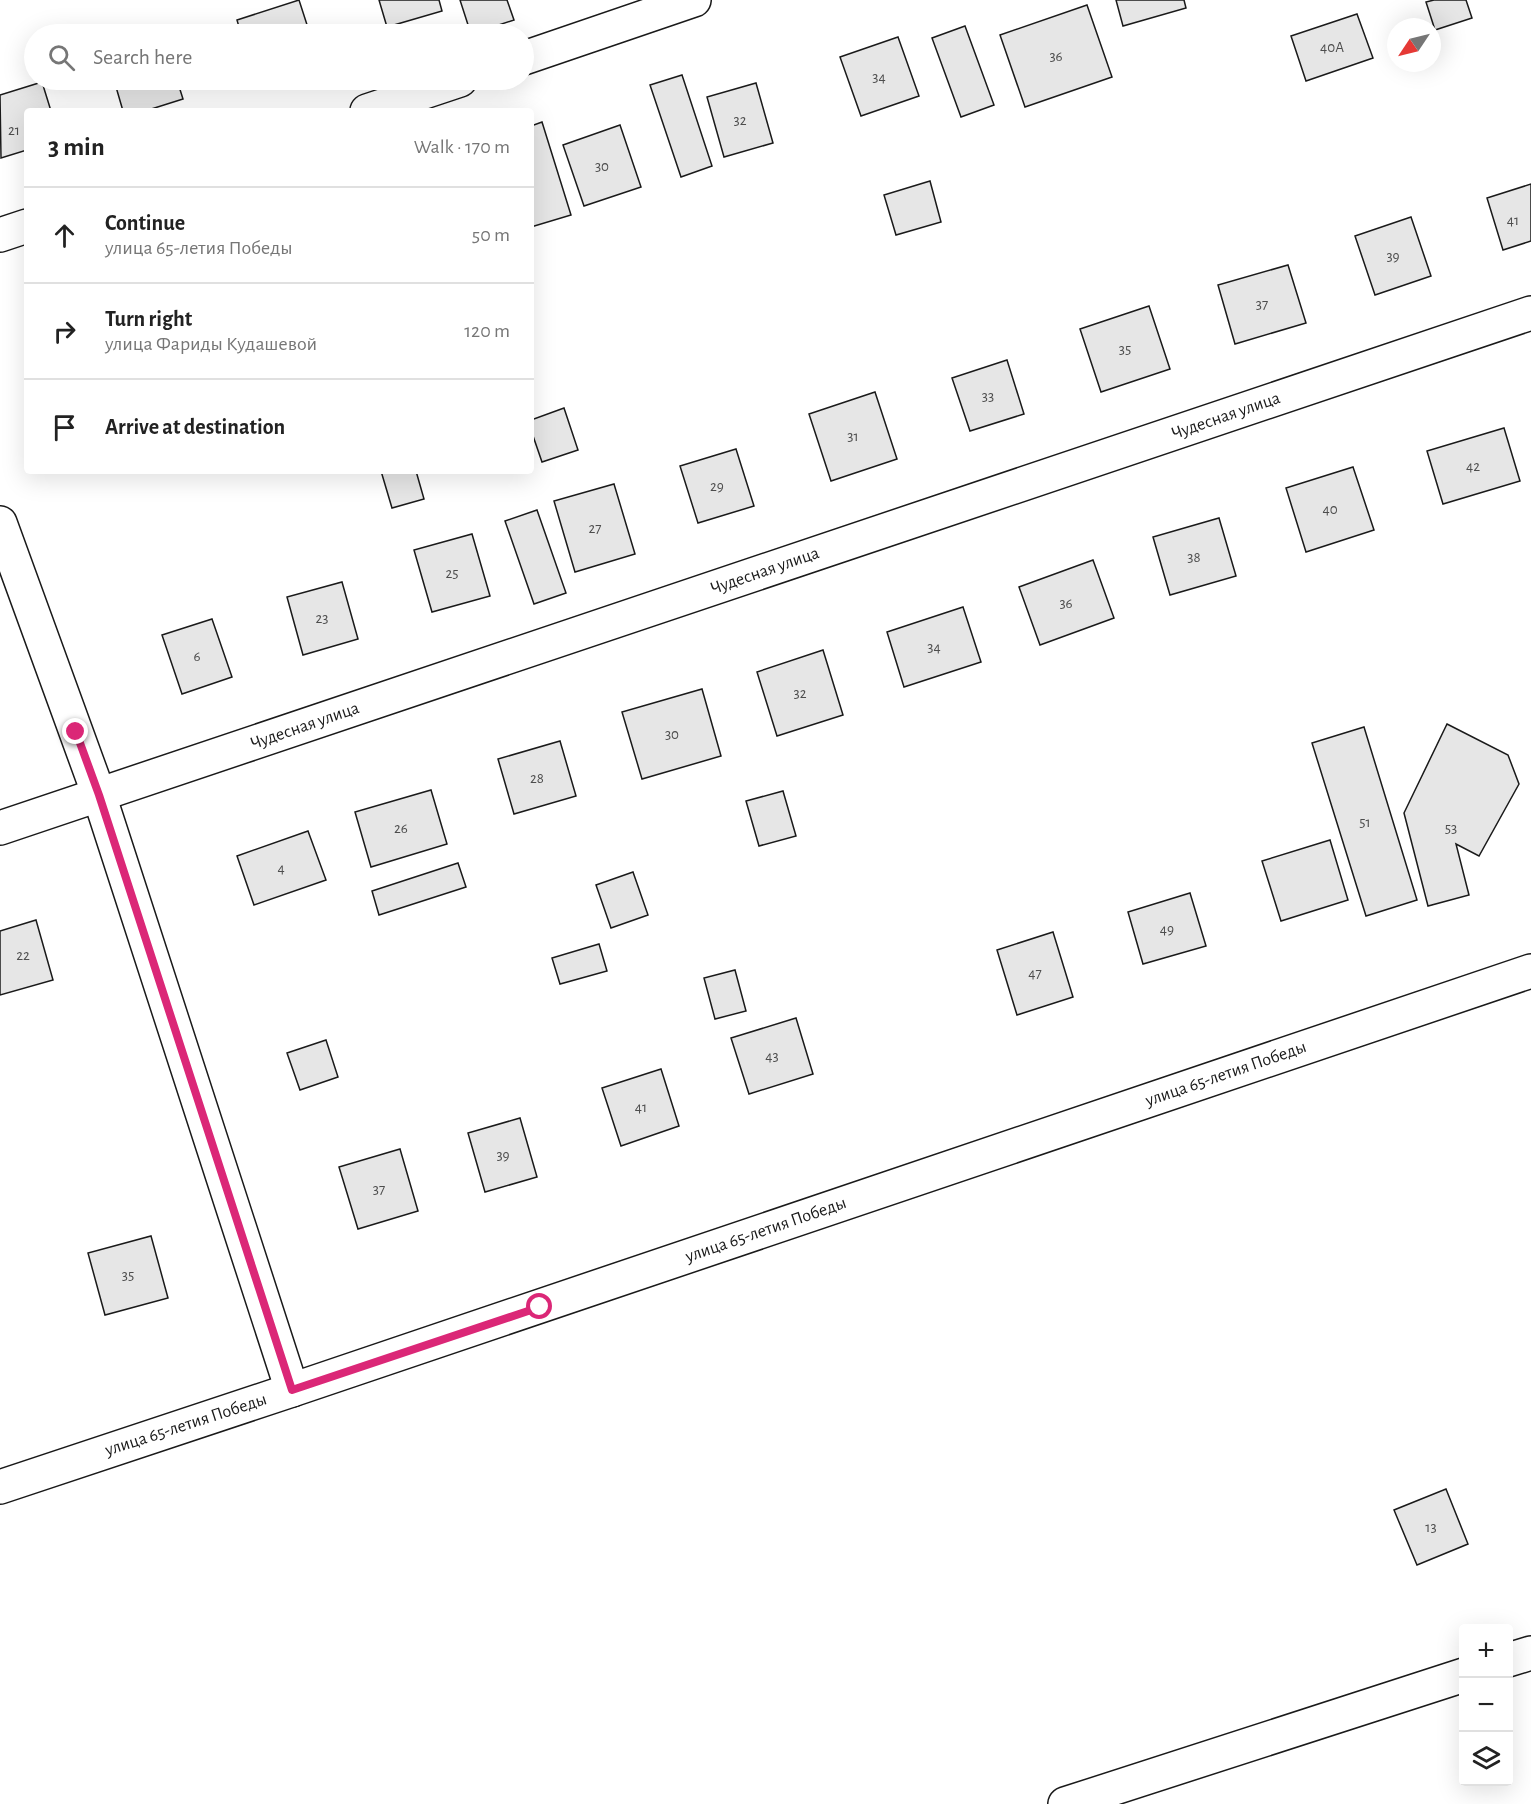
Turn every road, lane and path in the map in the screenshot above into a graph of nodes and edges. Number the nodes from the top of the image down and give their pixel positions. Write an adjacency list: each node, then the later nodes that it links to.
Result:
1 (694, 0): 2 (street)
2 (534, 55)
3 (430, 90): 4 (street)
4 (376, 108)
5 (24, 227): 6 (street)
6 (0, 235)
7 (1531, 313): 9 (street, Чудесная улица)
8 (0, 523): 9 (street)
9 (99, 795): 10 (street, Чудесная улица); 12 (street)
10 (0, 828)
11 (1531, 971): 12 (street, улица 65-летия Победы)
12 (292, 1390): 13 (street, улица 65-летия Победы)
13 (0, 1487)
14 (1531, 1653): 15 (street)
15 (1513, 1659)
16 (1459, 1676): 17 (street)
17 (1065, 1804)

